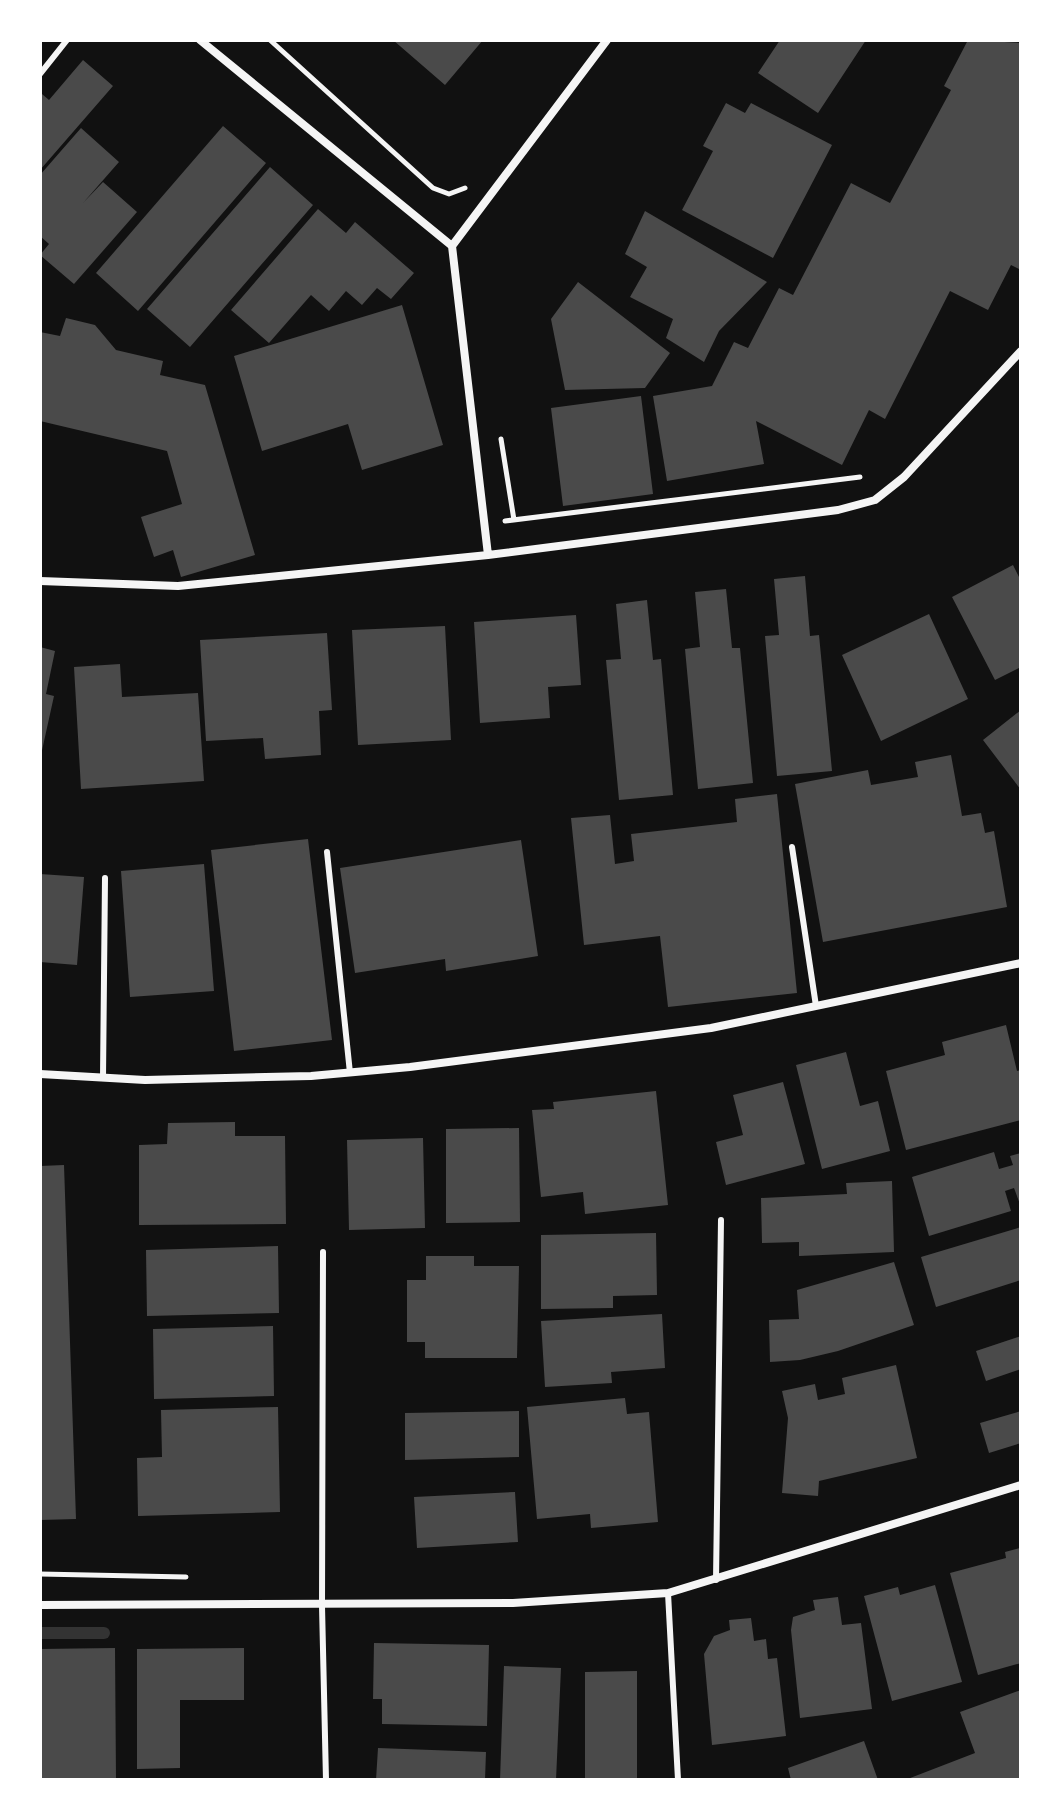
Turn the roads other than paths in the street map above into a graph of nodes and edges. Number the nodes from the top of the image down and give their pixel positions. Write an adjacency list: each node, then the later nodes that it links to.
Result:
1 (67, 40): 4 (lane)
2 (200, 40): 5 (street)
3 (607, 40): 5 (street)
4 (40, 74)
5 (452, 246): 7 (street)
6 (1021, 351): 7 (street)
7 (488, 555): 8 (street)
8 (40, 581)
9 (792, 847): 13 (lane)
10 (327, 852): 14 (lane)
11 (105, 878): 16 (lane)
12 (1021, 963): 13 (street)
13 (816, 1006): 14 (street)
14 (350, 1073): 16 (street)
15 (40, 1074): 16 (street)
16 (103, 1078)
17 (721, 1220): 20 (lane)
18 (323, 1252): 23 (lane)
19 (1021, 1485): 20 (street)
20 (716, 1580): 21 (street)
21 (668, 1593): 23 (street); 25 (lane)
22 (40, 1605): 23 (street)
23 (322, 1606): 24 (lane)
24 (326, 1780)
25 (678, 1780)

